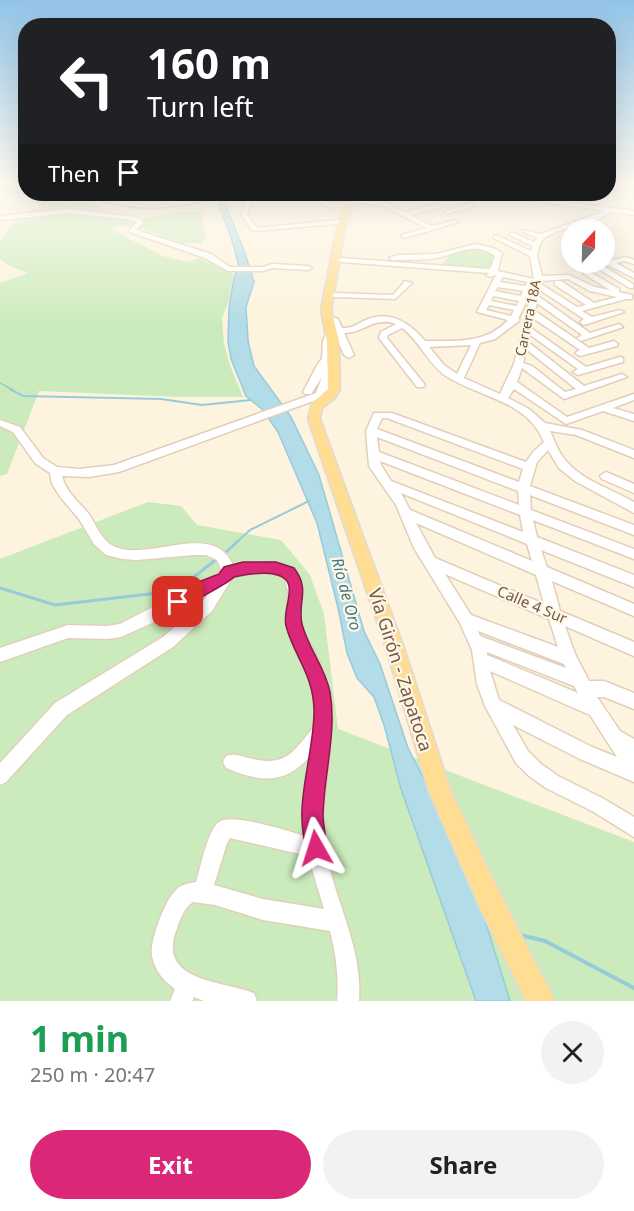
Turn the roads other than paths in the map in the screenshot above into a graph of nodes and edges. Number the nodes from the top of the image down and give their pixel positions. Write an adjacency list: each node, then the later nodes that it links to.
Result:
1 (132, 231): 18 (street)
2 (343, 231): 40 (main road)
3 (344, 231): 13 (main road)
4 (425, 231): 8 (street)
5 (525, 231): 10 (street)
6 (558, 231): 10 (street)
7 (512, 234): 11 (street)
8 (404, 236)
9 (496, 237): 12 (street)
10 (542, 237): 11 (street)
11 (537, 246): 12 (street)
12 (533, 255): 28 (street, Carrera 18A)
13 (340, 260): 15 (street); 30 (main road)
14 (615, 261): 16 (street)
15 (373, 262): 20 (street); 20 (street)
16 (634, 262)
17 (615, 265): 23 (street)
18 (308, 268)
19 (450, 273): 20 (street)
20 (496, 273): 26 (street); 28 (street)
21 (589, 273): 31 (street)
22 (608, 273): 27 (street)
23 (634, 276)
24 (408, 283): 30 (street)
25 (558, 283): 33 (street)
26 (495, 284): 28 (street); 29 (street)
27 (630, 286)
28 (533, 287): 29 (street); 31 (street); 34 (street); 35 (street); 36 (street, Carrera 18A); 42 (street)
29 (491, 293): 32 (street)
30 (334, 295): 40 (main road)
31 (631, 298): 33 (street)
32 (486, 302): 34 (street); 38 (street)
33 (592, 306): 35 (street)
34 (520, 309): 38 (street)
35 (575, 310): 39 (street)
36 (530, 312): 44 (street, Carrera 18A); 46 (street)
37 (621, 312): 39 (street)
38 (516, 319): 47 (street)
39 (591, 320): 42 (street)
40 (331, 325): 41 (street); 52 (street); 74 (street); 115 (main road, Vía Girón - Zapatoca)
41 (402, 325): 49 (street); 61 (street)
42 (573, 325): 45 (street)
43 (618, 327): 45 (street)
44 (526, 328): 48 (street, Carrera 18A); 53 (street)
45 (588, 335): 46 (street)
46 (571, 341): 51 (street)
47 (476, 343): 49 (street); 59 (street)
48 (524, 343): 55 (street, Carrera 18A); 57 (street)
49 (424, 344): 59 (street)
50 (614, 344): 51 (street)
51 (587, 351): 53 (street)
52 (349, 355)
53 (567, 357): 56 (street)
54 (620, 360): 56 (street)
55 (518, 364): 60 (street, Carrera 18A); 62 (street)
56 (585, 370): 57 (street)
57 (565, 376): 62 (street)
58 (622, 377): 62 (street)
59 (459, 379): 64 (street)
60 (512, 383): 64 (street, Carrera 18A); 65 (street)
61 (420, 385)
62 (582, 389)
63 (634, 397): 65 (street)
64 (502, 399): 68 (street)
65 (603, 408): 66 (street)
66 (634, 418)
67 (0, 423): 74 (street)
68 (543, 426): 70 (street); 72 (street)
69 (370, 431): 71 (street); 73 (street); 78 (street)
70 (548, 444): 73 (street); 79 (street)
71 (373, 454): 76 (street); 80 (street)
72 (634, 454)
73 (528, 467): 78 (street)
74 (54, 470): 86 (street)
75 (606, 476): 77 (street)
76 (388, 484): 81 (street); 83 (street)
77 (634, 489)
78 (525, 490): 80 (street); 82 (street)
79 (634, 508)
80 (526, 513): 83 (street); 84 (street)
81 (406, 514): 85 (street); 87 (street)
82 (634, 530)
83 (532, 540): 87 (street); 88 (street)
84 (634, 554)
85 (430, 562): 90 (street, Calle 4 Sur); 91 (street)
86 (224, 565): 94 (street); 101 (street); 107 (street)
87 (542, 573): 89 (street); 90 (street)
88 (634, 581)
89 (634, 610)
90 (555, 615): 93 (street, Calle 4 Sur); 95 (street)
91 (466, 620): 92 (street); 95 (street)
92 (476, 641): 96 (street); 97 (street)
93 (634, 649)
94 (0, 655)
95 (570, 659): 97 (street)
96 (482, 660): 99 (street); 100 (street)
97 (582, 685): 98 (street); 100 (street)
98 (634, 701)
99 (493, 706): 106 (street); 108 (street)
100 (596, 709): 102 (street)
101 (322, 730): 104 (street); 109 (street)
102 (615, 738): 103 (street); 105 (street)
103 (634, 748)
104 (232, 762)
105 (634, 768)
106 (634, 773)
107 (0, 776)
108 (634, 828)
109 (316, 848): 110 (street); 111 (street)
110 (202, 894): 111 (street); 112 (street)
111 (338, 922): 114 (street)
112 (184, 993): 113 (street)
113 (246, 1001)
114 (348, 1001)
115 (541, 1001)

